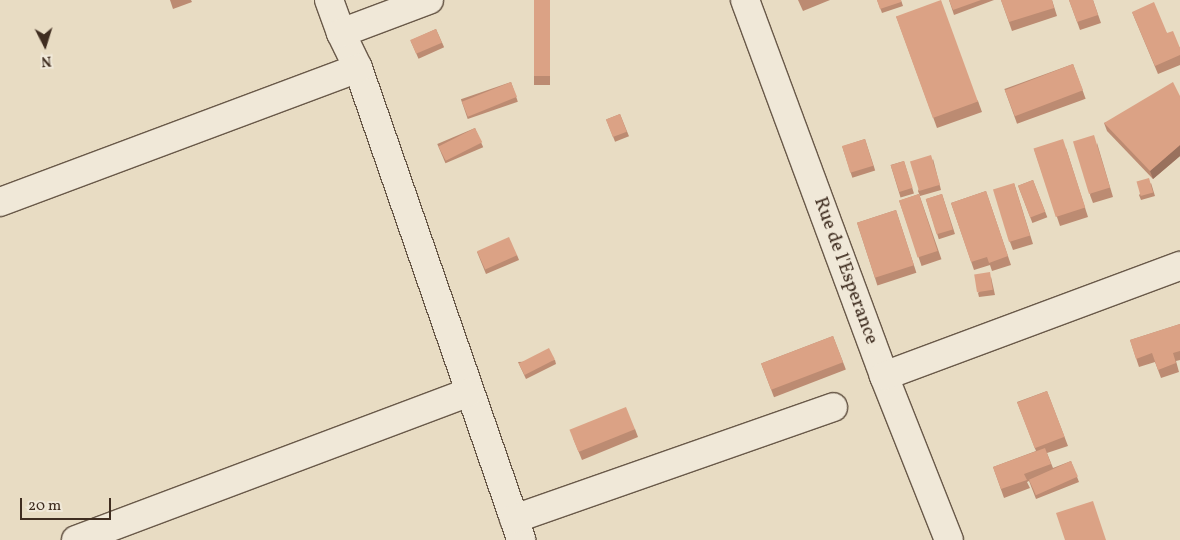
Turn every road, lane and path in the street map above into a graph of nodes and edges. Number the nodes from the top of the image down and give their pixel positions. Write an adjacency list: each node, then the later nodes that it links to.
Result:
1 (330, 0): 4 (street)
2 (429, 0): 4 (street)
3 (744, 0): 8 (street, Rue de l'Esperance)
4 (341, 33): 5 (street)
5 (358, 68): 6 (street); 9 (street)
6 (0, 202)
7 (1180, 266): 8 (street)
8 (884, 376): 12 (street, Rue de l'Esperance)
9 (468, 393): 11 (street); 13 (street)
10 (834, 406): 11 (street)
11 (517, 529)
12 (940, 537)
13 (76, 540)

